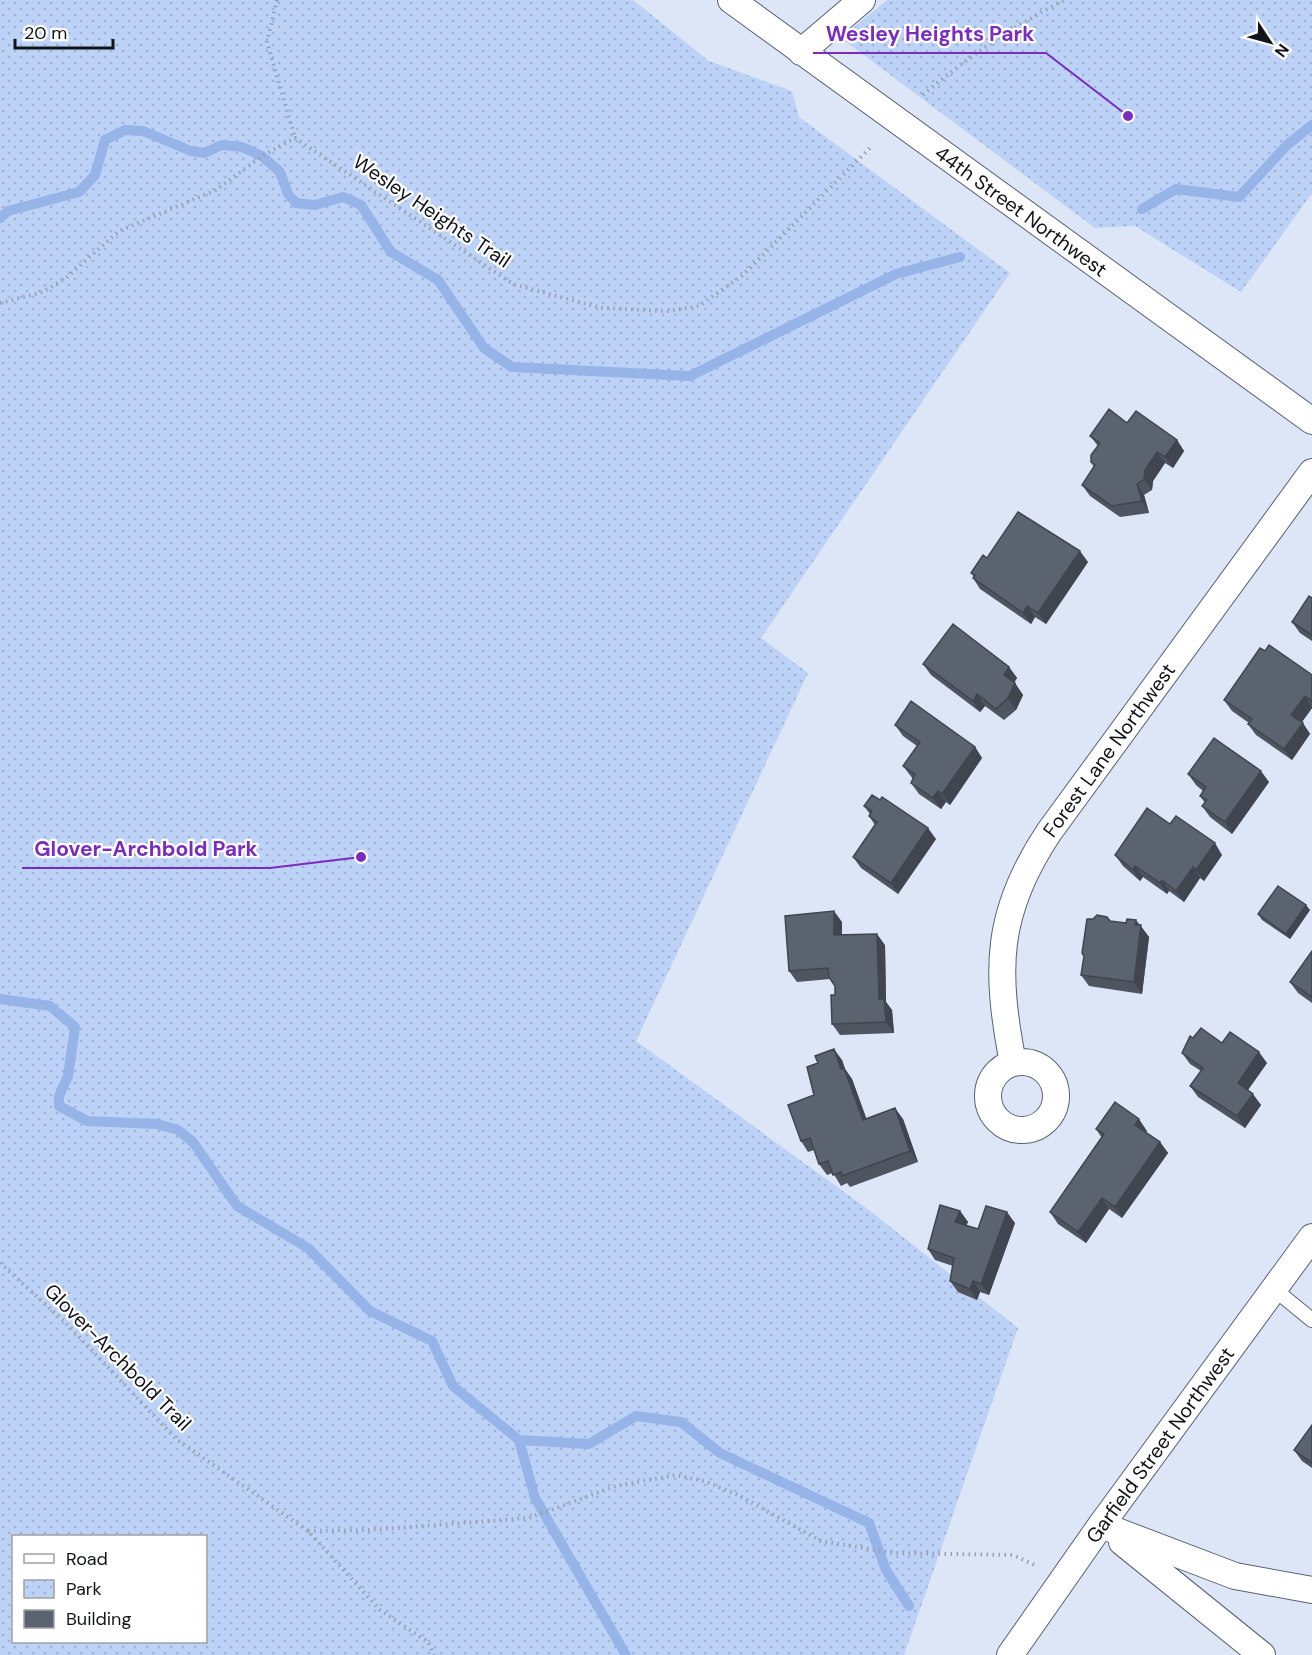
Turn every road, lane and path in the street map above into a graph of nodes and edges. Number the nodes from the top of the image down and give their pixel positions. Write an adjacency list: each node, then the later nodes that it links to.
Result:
1 (277, 0): 7 (path)
2 (731, 0): 5 (street, 44th Street Northwest)
3 (862, 0): 5 (street)
4 (1064, 0): 6 (path)
5 (801, 52): 10 (street, 44th Street Northwest)
6 (923, 95)
7 (295, 138): 8 (path, Wesley Heights Trail); 9 (path)
8 (871, 147)
9 (0, 303)
10 (1312, 421)
11 (1312, 472): 12 (street, Forest Lane Northwest)
12 (1013, 1063)
13 (1312, 1237): 15 (street, Garfield Street Northwest)
14 (0, 1263): 18 (path, Glover-Archbold Trail)
15 (1274, 1289): 16 (lane); 17 (street, Garfield Street Northwest)
16 (1312, 1320)
17 (1101, 1525): 19 (street, Garfield Street Northwest); 20 (street); 23 (street)
18 (308, 1531): 19 (path); 21 (path, Glover-Archbold Trail)
19 (1064, 1578): 22 (street, Garfield Street Northwest)
20 (1312, 1590)
21 (434, 1655)
22 (1010, 1655)
23 (1262, 1655)

